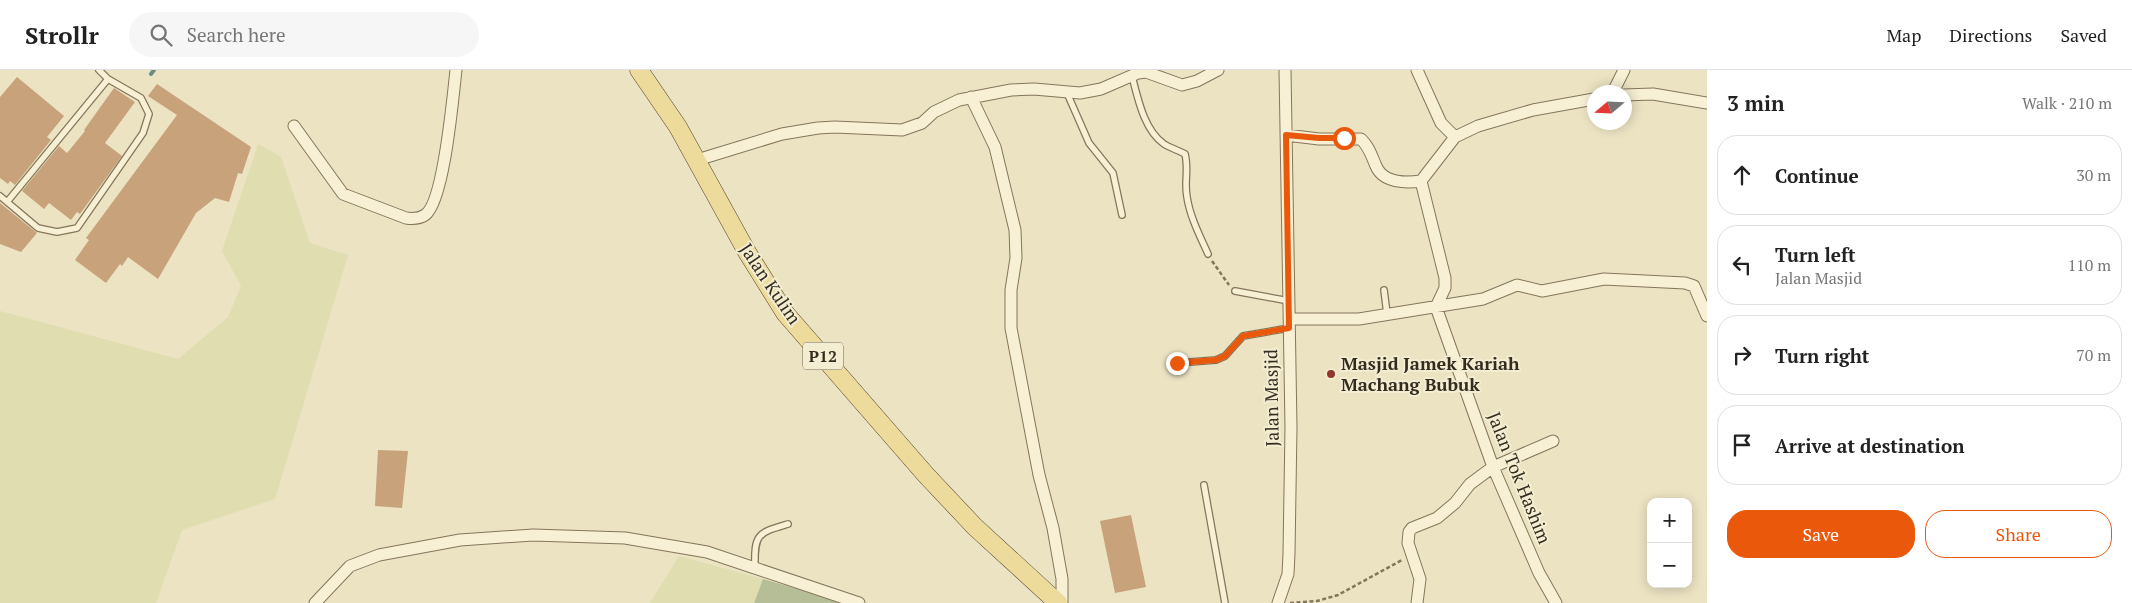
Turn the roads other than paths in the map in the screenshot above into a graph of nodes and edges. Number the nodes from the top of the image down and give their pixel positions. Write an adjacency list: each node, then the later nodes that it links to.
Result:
1 (99, 70): 9 (lane)
2 (456, 70): 16 (street)
3 (640, 70): 19 (main road, Jalan Kulim / P12)
4 (1218, 70): 8 (street)
5 (1285, 70): 17 (street, Jalan Masjid)
6 (1417, 70): 18 (street)
7 (1624, 70): 10 (street)
8 (1132, 76): 11 (street); 24 (lane)
9 (108, 79): 22 (lane); 22 (lane)
10 (1616, 85)
11 (1067, 92): 13 (street); 23 (lane)
12 (1632, 95): 15 (street)
13 (971, 97): 19 (street); 41 (street)
14 (1587, 99): 18 (street)
15 (1707, 103)
16 (294, 126)
17 (1286, 135): 20 (street); 27 (street, Jalan Masjid)
18 (1455, 137): 20 (street)
19 (697, 160): 40 (main road, Jalan Kulim / P12)
20 (1421, 181): 28 (street)
21 (0, 196): 22 (lane)
22 (7, 202)
23 (1122, 215)
24 (1208, 254)
25 (1384, 290): 29 (lane)
26 (1235, 291): 27 (lane)
27 (1289, 301): 31 (street, Jalan Masjid)
28 (1436, 307): 29 (street); 30 (street); 34 (street, Jalan Tok Hashim)
29 (1387, 314): 31 (street)
30 (1707, 316)
31 (1289, 324): 32 (lane); 43 (street, Jalan Masjid)
32 (1177, 363)
33 (1553, 441): 34 (street)
34 (1493, 467): 44 (street); 45 (street, Jalan Tok Hashim)
35 (1204, 485): 42 (lane)
36 (788, 524): 37 (lane)
37 (755, 570): 38 (street); 39 (street)
38 (315, 603)
39 (859, 603)
40 (1058, 603)
41 (1062, 603)
42 (1225, 603)
43 (1278, 603)
44 (1417, 603)
45 (1556, 603)

